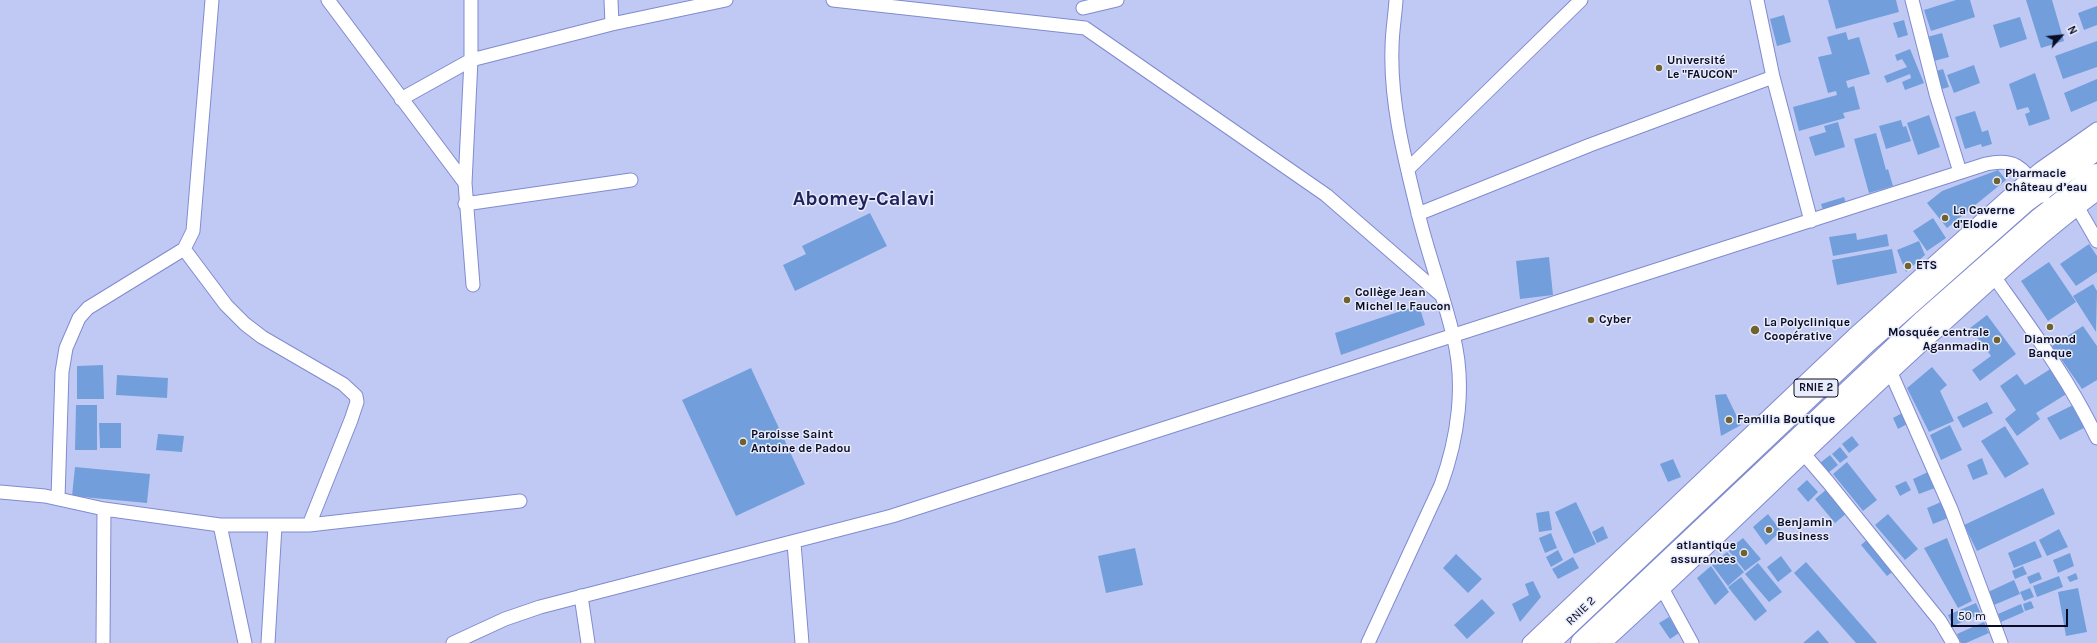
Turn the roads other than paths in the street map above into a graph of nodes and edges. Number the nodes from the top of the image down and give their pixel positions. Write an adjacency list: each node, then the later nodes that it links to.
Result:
1 (212, 0): 33 (street)
2 (328, 0): 17 (street)
3 (471, 0): 15 (street)
4 (611, 0): 13 (street)
5 (726, 0): 13 (street)
6 (833, 0): 14 (street)
7 (1117, 0): 12 (street)
8 (1396, 0): 20 (street)
9 (1581, 0): 20 (street)
10 (1757, 0): 16 (street)
11 (1912, 0): 21 (street)
12 (1083, 4): 14 (street)
13 (612, 24): 15 (street)
14 (1085, 28): 36 (street)
15 (471, 60): 17 (street); 24 (street)
16 (1773, 77): 30 (street); 31 (street)
17 (401, 99): 24 (street)
18 (2097, 129): 25 (street)
19 (2097, 148): 25 (highway, RNIE 2 / RNIE 2)
20 (1408, 170): 30 (street)
21 (1960, 172): 25 (street); 31 (street)
22 (2097, 175): 29 (highway, RNIE 2 / RNIE 2)
23 (631, 180): 27 (street)
24 (465, 183): 27 (street)
25 (2033, 184): 29 (street); 58 (street); 59 (highway, RNIE 2 / RNIE 2)
26 (2097, 194): 28 (street)
27 (466, 204): 35 (street)
28 (2078, 208): 32 (street); 34 (street)
29 (2052, 209): 60 (highway, RNIE 2 / RNIE 2)
30 (1418, 214): 36 (street)
31 (1811, 221): 37 (street)
32 (2097, 241)
33 (184, 249): 42 (street); 46 (street)
34 (1995, 278): 38 (street); 39 (street)
35 (473, 285)
36 (1440, 294): 37 (street)
37 (1453, 336): 48 (street); 57 (street)
38 (1891, 373): 40 (street); 64 (street)
39 (2097, 438)
40 (1804, 454): 49 (street); 63 (street)
41 (0, 492): 42 (street)
42 (58, 498): 44 (street)
43 (520, 501): 46 (street)
44 (104, 509): 45 (street); 51 (street)
45 (220, 525): 47 (street); 52 (street)
46 (309, 525): 47 (street)
47 (275, 526): 53 (street)
48 (794, 543): 50 (street); 56 (street)
49 (1663, 590): 61 (street); 62 (street)
50 (581, 596): 54 (street); 55 (street)
51 (103, 643)
52 (245, 643)
53 (268, 643)
54 (452, 643)
55 (588, 643)
56 (802, 643)
57 (1368, 643)
58 (1529, 643)
59 (1548, 643)
60 (1582, 643)
61 (1605, 643)
62 (1692, 643)
63 (1953, 643)
64 (2001, 643)

